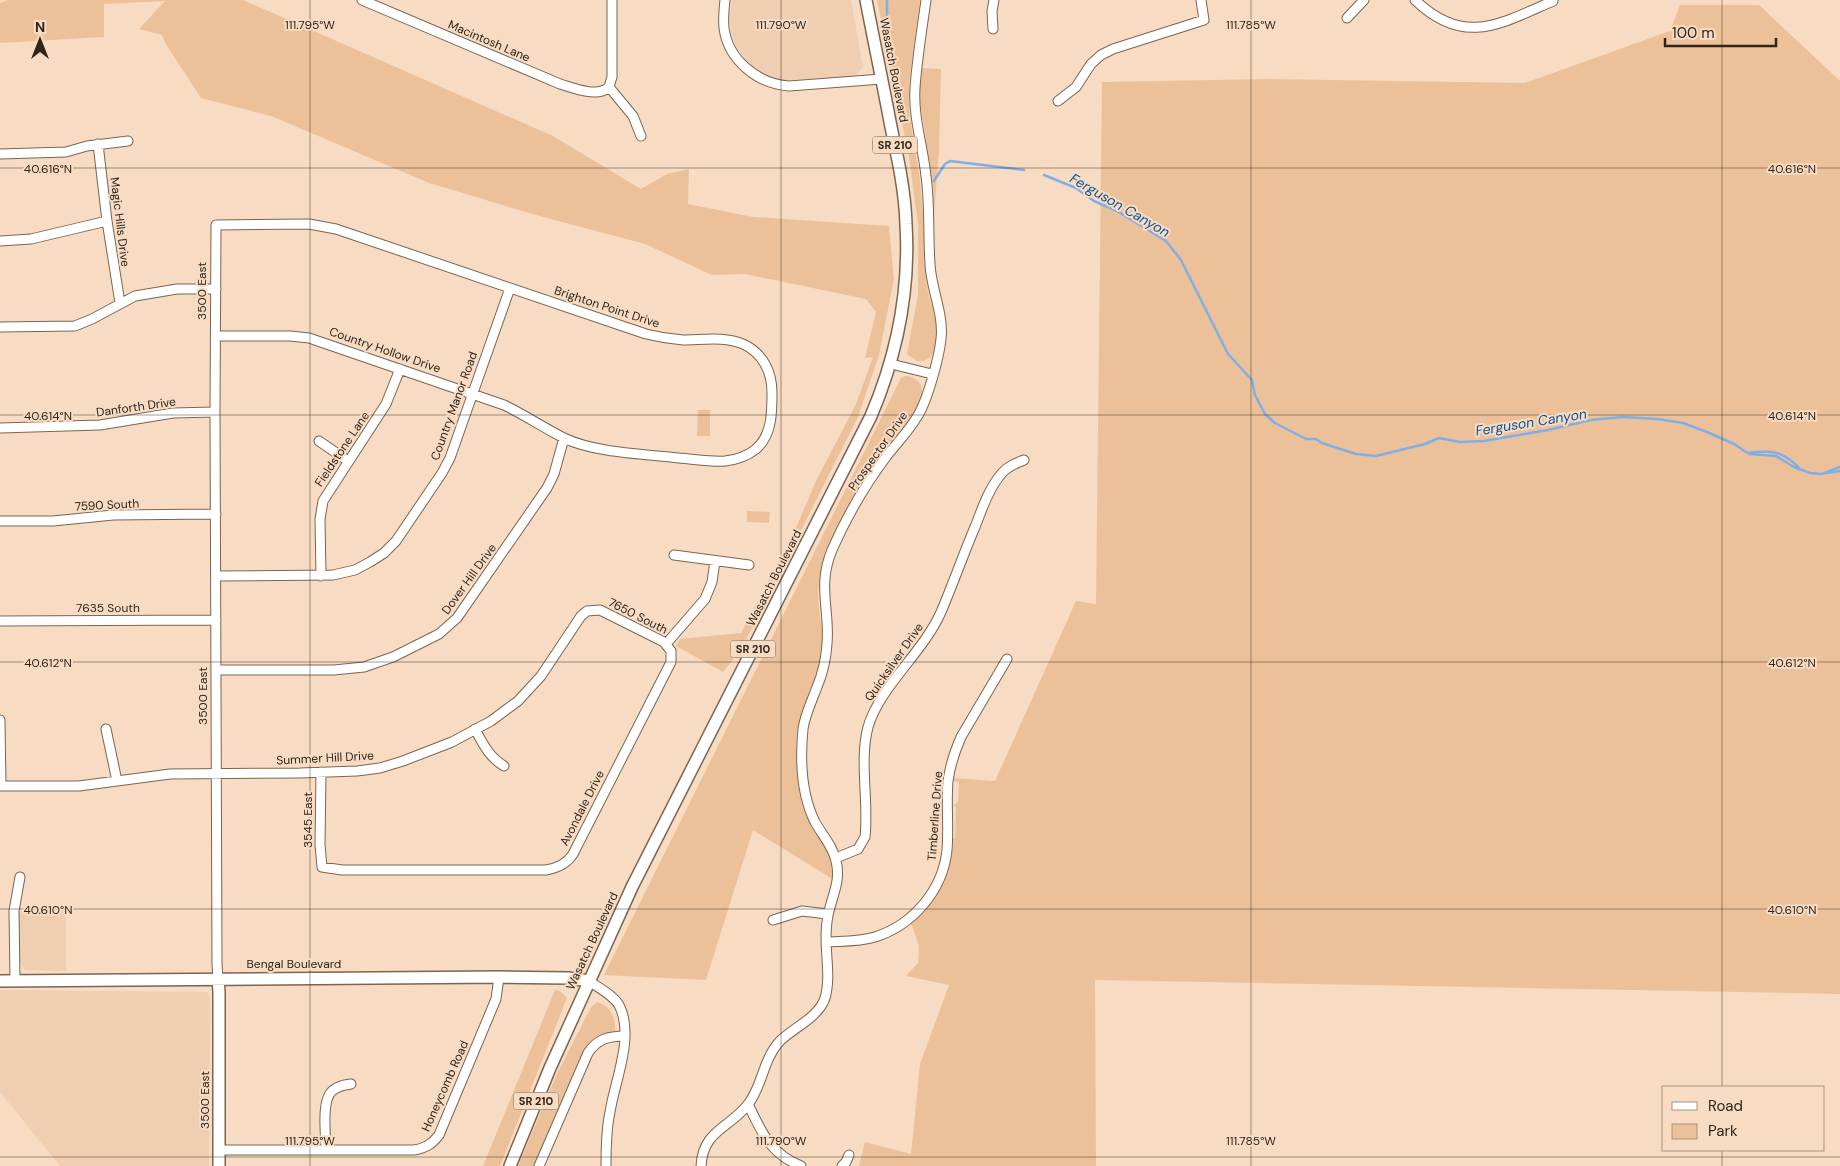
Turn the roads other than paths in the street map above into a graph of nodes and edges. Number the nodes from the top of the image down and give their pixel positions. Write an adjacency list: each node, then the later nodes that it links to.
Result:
1 (362, 0): 14 (street, Macintosh Lane)
2 (612, 0): 14 (street)
3 (725, 0): 13 (street)
4 (866, 0): 13 (main road, Wasatch Boulevard / SR 210)
5 (926, 0): 30 (street, Prospector Drive)
6 (994, 0): 12 (street)
7 (1201, 0): 15 (street)
8 (1364, 0): 11 (street)
9 (1415, 0): 10 (street)
10 (1553, 1)
11 (1347, 18)
12 (993, 28)
13 (882, 80): 28 (main road, Wasatch Boulevard / SR 210)
14 (609, 87): 16 (street)
15 (1058, 101)
16 (641, 136)
17 (128, 141): 18 (street)
18 (98, 144): 19 (street); 20 (street, Magic Hills Drive)
19 (0, 154)
20 (107, 221): 22 (street); 25 (street, Magic Hills Drive)
21 (216, 225): 23 (street, 3500 East); 24 (street, Brighton Point Drive)
22 (0, 241)
23 (216, 288): 25 (street); 27 (street, 3500 East)
24 (510, 288): 31 (street, Country Manor Road); 34 (street, Brighton Point Drive)
25 (120, 303): 26 (street)
26 (0, 328)
27 (216, 336): 29 (street, Country Hollow Drive); 32 (street, 3500 East)
28 (891, 364): 30 (street); 69 (main road, Wasatch Boulevard / SR 210)
29 (400, 369): 31 (street, Country Hollow Drive); 37 (street, Fieldstone Lane)
30 (932, 374): 59 (street, Prospector Drive)
31 (473, 394): 34 (street, Country Hollow Drive); 44 (street, Country Manor Road)
32 (216, 412): 33 (street, Danforth Drive); 38 (street, 3500 East)
33 (0, 428)
34 (564, 438): 50 (street, Dover Hill Drive)
35 (319, 441): 37 (street)
36 (1024, 460): 59 (street, Quicksilver Drive)
37 (348, 461): 44 (street, Fieldstone Lane)
38 (216, 514): 39 (street, 7590 South); 43 (street, 3500 East)
39 (0, 521)
40 (674, 555): 41 (street)
41 (715, 561): 42 (street); 48 (street)
42 (749, 565)
43 (216, 576): 44 (street, Country Manor Road); 46 (street, 3500 East)
44 (321, 576)
45 (591, 610): 48 (street, 7650 South); 53 (street, Summer Hill Drive)
46 (216, 620): 47 (street, 7635 South); 50 (street, 3500 East)
47 (0, 622)
48 (669, 648): 60 (street, Avondale Drive)
49 (1007, 659): 64 (street, Timberline Drive)
50 (217, 670): 56 (street, 3500 East)
51 (0, 720): 58 (street)
52 (106, 729): 57 (street)
53 (475, 729): 54 (street); 55 (street, Summer Hill Drive)
54 (504, 766)
55 (321, 772): 56 (street, Summer Hill Drive); 60 (street, 3545 East)
56 (216, 774): 57 (street, Summer Hill Drive); 66 (street, 3500 East)
57 (117, 781): 58 (street, Summer Hill Drive)
58 (0, 786)
59 (836, 858): 62 (street, Prospector Drive)
60 (322, 868)
61 (20, 877): 68 (street)
62 (828, 914): 63 (street); 64 (street, Prospector Drive)
63 (773, 920)
64 (826, 942): 72 (street, Prospector Drive)
65 (500, 977): 66 (main road, Bengal Boulevard); 69 (main road, Bengal Boulevard); 74 (street, Honeycomb Road)
66 (218, 978): 68 (main road, Bengal Boulevard); 73 (main road, 3500 East)
67 (0, 981): 68 (main road, Bengal Boulevard)
68 (15, 981)
69 (589, 981): 70 (street); 77 (main road, Wasatch Boulevard / SR 210)
70 (625, 1036): 78 (street); 79 (street)
71 (351, 1084): 74 (street)
72 (748, 1104): 80 (street, Prospector Drive); 81 (street)
73 (219, 1150): 74 (street, Honeycomb Road); 76 (main road, 3500 East)
74 (326, 1150)
75 (849, 1154): 82 (street)
76 (219, 1166)
77 (510, 1166)
78 (539, 1166)
79 (606, 1166)
80 (701, 1166)
81 (801, 1166)
82 (842, 1166)

